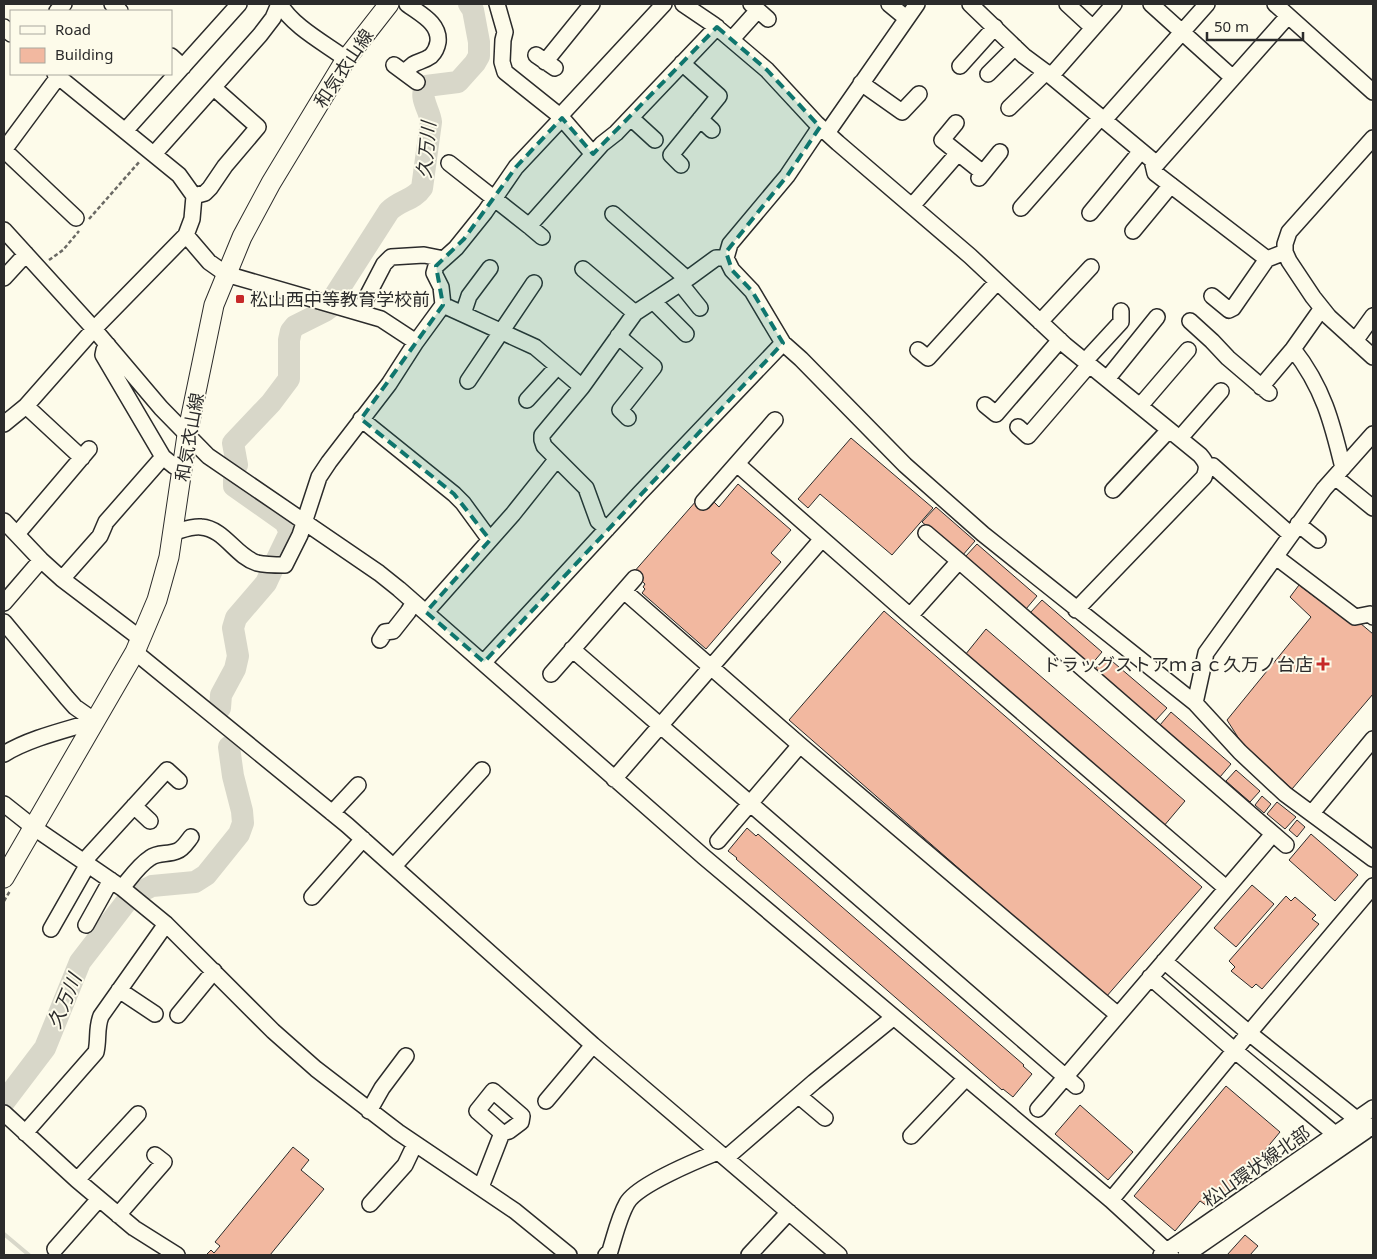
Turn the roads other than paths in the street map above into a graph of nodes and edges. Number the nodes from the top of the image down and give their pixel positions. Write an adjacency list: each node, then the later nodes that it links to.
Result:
1 (238, 4): 27 (street)
2 (280, 4): 26 (street); 38 (street)
3 (389, 4): 26 (main road, 和気衣山線)
4 (406, 4): 36 (street)
5 (497, 4): 42 (street)
6 (592, 4): 28 (street)
7 (664, 4): 42 (street)
8 (683, 4): 20 (street)
9 (889, 4): 19 (street)
10 (917, 4): 19 (street)
11 (970, 4): 21 (street)
12 (1067, 4): 22 (street)
13 (1114, 4): 22 (street)
14 (1151, 4): 23 (street)
15 (1207, 4): 23 (street)
16 (1276, 4): 18 (street)
17 (759, 11): 24 (street)
18 (1288, 16): 35 (street); 39 (street)
19 (906, 18): 37 (street)
20 (717, 27): 24 (street); 29 (street)
21 (995, 27): 25 (street); 30 (street)
22 (1093, 28): 32 (street)
23 (1182, 32): 35 (street); 45 (street)
24 (732, 39): 48 (street)
25 (1015, 47): 31 (street); 32 (street)
26 (346, 59): 82 (main road, 和気衣山線)
27 (177, 62)
28 (546, 62)
29 (682, 64): 43 (street); 44 (street)
30 (960, 66)
31 (988, 74)
32 (1048, 74): 41 (street); 45 (street)
33 (57, 75): 49 (street); 52 (street)
34 (167, 75): 49 (street)
35 (1233, 78): 60 (street)
36 (417, 82)
37 (861, 83): 40 (street); 48 (street)
38 (214, 88): 54 (street); 62 (street)
39 (1373, 92)
40 (919, 94)
41 (1009, 108)
42 (561, 117): 57 (street); 63 (street)
43 (631, 118): 51 (street); 57 (street)
44 (700, 119): 47 (street); 59 (street)
45 (1102, 119): 53 (street); 65 (street)
46 (955, 121): 56 (street)
47 (712, 130)
48 (823, 130): 64 (street); 76 (street)
49 (125, 131): 54 (street)
50 (1373, 138): 74 (street)
51 (656, 140)
52 (4, 150): 68 (street)
53 (1141, 151): 60 (street); 66 (street)
54 (151, 152): 62 (street)
55 (1000, 152): 56 (street)
56 (958, 153): 64 (street)
57 (593, 154): 69 (street)
58 (449, 163): 63 (street)
59 (681, 164)
60 (1155, 166): 61 (street)
61 (1171, 185): 71 (street); 77 (street)
62 (194, 196): 72 (street)
63 (494, 198): 69 (street); 78 (street)
64 (912, 206): 85 (street)
65 (1021, 208)
66 (1090, 213)
67 (613, 214): 84 (street)
68 (82, 223)
69 (530, 226): 73 (street)
70 (4, 230): 75 (street)
71 (1133, 231)
72 (186, 235): 82 (street); 100 (street)
73 (542, 237)
74 (1286, 252): 77 (street); 91 (street)
75 (26, 254): 83 (street); 100 (street)
76 (726, 258): 84 (street); 107 (street)
77 (1267, 258): 87 (street)
78 (444, 259): 89 (street); 93 (street)
79 (1091, 267): 99 (street)
80 (490, 268): 95 (street)
81 (583, 269): 94 (street)
82 (226, 274): 93 (street); 130 (main road, 和気衣山線)
83 (4, 278)
84 (683, 281): 88 (street); 90 (street)
85 (997, 282): 99 (street); 110 (street)
86 (534, 283): 101 (street)
87 (1212, 296)
88 (653, 301): 94 (street); 102 (street)
89 (443, 305): 95 (street); 106 (street)
90 (700, 308)
91 (1322, 308): 105 (street); 109 (street)
92 (1121, 311): 113 (street)
93 (359, 312): 106 (street)
94 (635, 313): 103 (street)
95 (463, 314): 101 (street)
96 (1373, 316): 105 (street)
97 (1157, 317): 115 (street)
98 (1190, 321): 109 (street)
99 (1040, 322): 104 (street)
100 (94, 328): 108 (street); 121 (street)
101 (500, 332): 114 (street); 116 (street)
102 (686, 334)
103 (618, 336): 117 (street); 123 (street)
104 (1060, 340): 113 (street); 120 (street)
105 (1355, 341): 112 (street)
106 (416, 342): 124 (street)
107 (783, 343): 142 (street); 158 (street)
108 (108, 345): 130 (street); 131 (street)
109 (1293, 349): 136 (street)
110 (918, 350)
111 (1188, 350): 122 (street)
112 (1373, 358)
113 (1087, 363): 115 (street); 127 (street)
114 (558, 366): 117 (street); 119 (street)
115 (1107, 379): 122 (street)
116 (468, 381)
117 (582, 387): 132 (street)
118 (1221, 392): 128 (street)
119 (527, 400)
120 (985, 405)
121 (26, 406): 126 (street); 146 (street)
122 (1140, 406): 128 (street)
123 (628, 418)
124 (362, 419): 141 (street); 148 (street)
125 (775, 420): 133 (street)
126 (4, 424)
127 (1018, 427)
128 (1175, 434): 134 (street); 137 (street)
129 (1373, 434): 136 (street)
130 (187, 435): 135 (main road, 和気衣山線); 141 (street)
131 (163, 457): 135 (street); 154 (street)
132 (556, 460): 142 (street); 148 (street)
133 (737, 464): 138 (street); 147 (street)
134 (1206, 465): 143 (street); 158 (street)
135 (182, 469): 144 (main road, 和気衣山線)
136 (1339, 472): 139 (street); 143 (street)
137 (1112, 490)
138 (703, 502)
139 (1373, 508)
140 (4, 521): 146 (street)
141 (305, 522): 144 (street); 156 (street)
142 (607, 529): 166 (street)
143 (1294, 530): 149 (street); 150 (street)
144 (174, 532): 164 (main road, 和気衣山線)
145 (926, 533): 152 (street)
146 (17, 534): 151 (street)
147 (822, 539): 160 (street); 167 (street)
148 (490, 540): 159 (street)
149 (1318, 540)
150 (1276, 557): 161 (street); 169 (street)
151 (41, 560): 154 (street); 157 (street)
152 (959, 562): 160 (street); 186 (street)
153 (635, 578): 155 (street)
154 (62, 579): 164 (street)
155 (624, 591): 165 (street); 167 (street)
156 (414, 602): 159 (street); 163 (street)
157 (4, 603)
158 (1076, 610): 169 (street)
159 (426, 612): 166 (street)
160 (910, 616): 197 (street)
161 (1373, 617)
162 (4, 622): 170 (street)
163 (380, 640)
164 (138, 646): 170 (main road, 和気衣山線); 182 (street)
165 (572, 649): 168 (street); 171 (street)
166 (484, 662): 176 (street)
167 (711, 667): 171 (street); 173 (street)
168 (551, 674)
169 (1195, 703): 183 (street)
170 (95, 721): 174 (street); 185 (main road, 和気衣山線)
171 (661, 726): 176 (street); 179 (street)
172 (1373, 738): 183 (street)
173 (800, 745): 179 (street); 207 (street)
174 (4, 754)
175 (482, 770): 193 (street)
176 (614, 779): 209 (street)
177 (179, 781): 181 (street)
178 (358, 785): 182 (street)
179 (750, 802): 189 (street); 215 (street)
180 (4, 804): 185 (street)
181 (134, 806): 184 (street); 192 (street)
182 (332, 813): 188 (street)
183 (1312, 813): 191 (street)
184 (150, 821)
185 (33, 827): 192 (street); 194 (main road, 和気衣山線)
186 (1273, 834): 190 (street); 197 (street)
187 (191, 837): 195 (street)
188 (363, 839): 193 (street); 198 (street)
189 (718, 841)
190 (1286, 846)
191 (1373, 859)
192 (86, 863): 195 (street); 201 (street)
193 (394, 866): 211 (street)
194 (4, 878)
195 (117, 884): 199 (street); 200 (street)
196 (1373, 886): 210 (street)
197 (1226, 888): 202 (street)
198 (312, 897)
199 (166, 924): 203 (street); 205 (street)
200 (86, 925)
201 (51, 930)
202 (1164, 961): 204 (street); 210 (street)
203 (214, 971): 208 (street); 220 (street)
204 (1150, 977): 207 (street); 212 (street)
205 (119, 990): 206 (street); 225 (street)
206 (155, 1014)
207 (1118, 1015): 215 (street)
208 (178, 1016)
209 (894, 1017): 214 (street); 216 (street)
210 (1249, 1033): 212 (street); 224 (street)
211 (593, 1045): 217 (street); 232 (street)
212 (1234, 1050): 227 (street); 237 (street)
213 (406, 1056): 220 (street)
214 (966, 1078): 228 (street); 237 (street)
215 (1071, 1081): 219 (street)
216 (799, 1096): 222 (street); 232 (street)
217 (546, 1101)
218 (1373, 1108): 224 (street, 松山環状線北部)
219 (1038, 1109)
220 (370, 1111): 229 (street)
221 (4, 1113): 225 (street)
222 (825, 1118)
223 (136, 1123): 233 (street)
224 (1366, 1125): 227 (street, 松山環状線北部); 230 (street, 松山環状線北部)
225 (25, 1133): 233 (street)
226 (502, 1133): 234 (street)
227 (1335, 1134): 230 (street); 241 (street, 松山環状線北部)
228 (911, 1136)
229 (415, 1144): 234 (street); 235 (street)
230 (1347, 1144): 247 (street, 松山環状線北部)
231 (155, 1155): 239 (street)
232 (722, 1155): 238 (street); 244 (street)
233 (77, 1180): 236 (street)
234 (481, 1187): 243 (street)
235 (373, 1195)
236 (99, 1199): 239 (street); 240 (street)
237 (1111, 1200): 241 (street)
238 (789, 1212): 245 (street); 246 (street)
239 (118, 1215): 242 (street)
240 (55, 1248)
241 (1166, 1254)
242 (177, 1255)
243 (569, 1255)
244 (606, 1255)
245 (749, 1255)
246 (839, 1255)
247 (1186, 1255)

